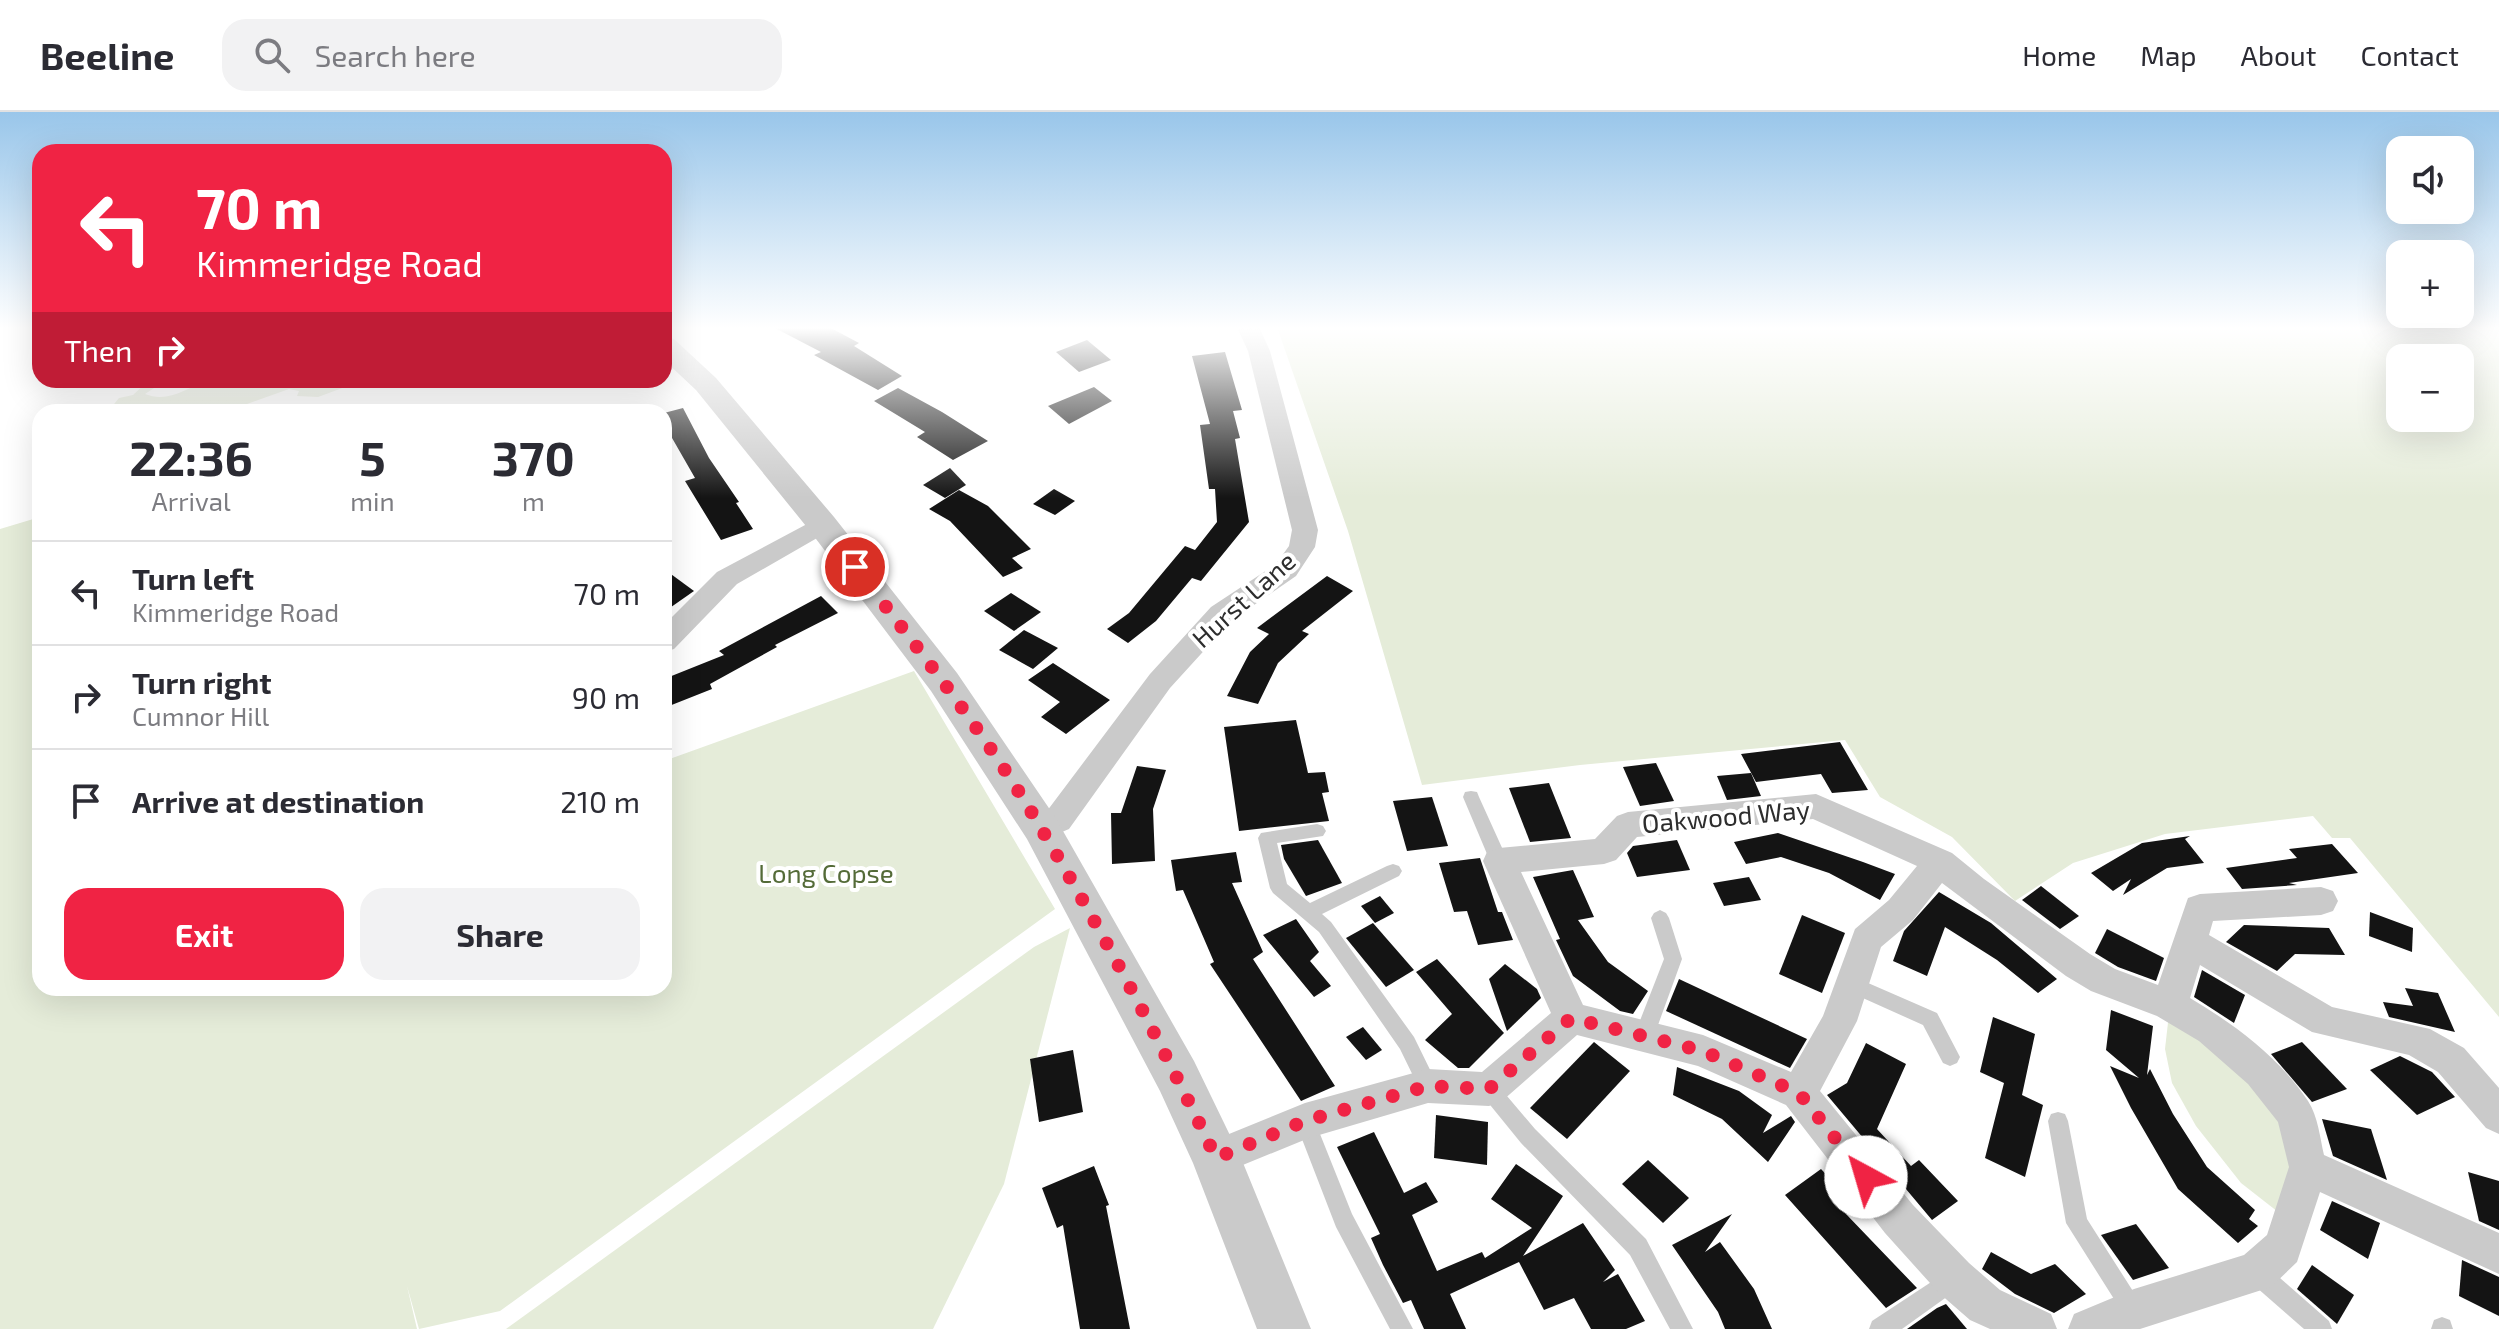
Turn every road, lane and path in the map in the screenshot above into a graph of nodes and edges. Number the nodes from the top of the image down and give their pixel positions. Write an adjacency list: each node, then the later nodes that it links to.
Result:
1 (706, 384): 3 (street)
2 (1267, 384): 6 (street, Hurst Lane)
3 (822, 524): 4 (street); 6 (street)
4 (672, 637)
5 (1471, 797): 8 (lane)
6 (1041, 828): 26 (street)
7 (1317, 831): 12 (lane)
8 (1499, 861): 9 (street, Oakwood Way); 17 (street)
9 (1940, 862): 15 (street); 16 (street, Oakwood Way)
10 (1393, 871): 12 (lane)
11 (2321, 901): 14 (street)
12 (1307, 913): 20 (lane)
13 (1660, 918): 18 (lane)
14 (2191, 942): 16 (street); 23 (street)
15 (1852, 984): 19 (lane); 22 (street)
16 (2170, 1005): 27 (street, Oakwood Way)
17 (1571, 1018): 18 (street); 21 (street)
18 (1644, 1036): 22 (street)
19 (1950, 1057)
20 (1428, 1086): 21 (street); 24 (street)
21 (1489, 1089): 34 (lane)
22 (1799, 1093): 30 (street)
23 (2499, 1116)
24 (1305, 1121): 26 (street); 33 (lane)
25 (2058, 1121): 31 (lane)
26 (1216, 1158): 32 (street)
27 (2308, 1167): 28 (street); 29 (street)
28 (2499, 1254)
29 (2256, 1272): 31 (street); 38 (lane)
30 (1954, 1278): 35 (lane); 36 (street)
31 (2134, 1310): 37 (street)
32 (1284, 1329)
33 (1402, 1329)
34 (1682, 1329)
35 (1880, 1329)
36 (2036, 1329)
37 (2089, 1329)
38 (2321, 1329)

